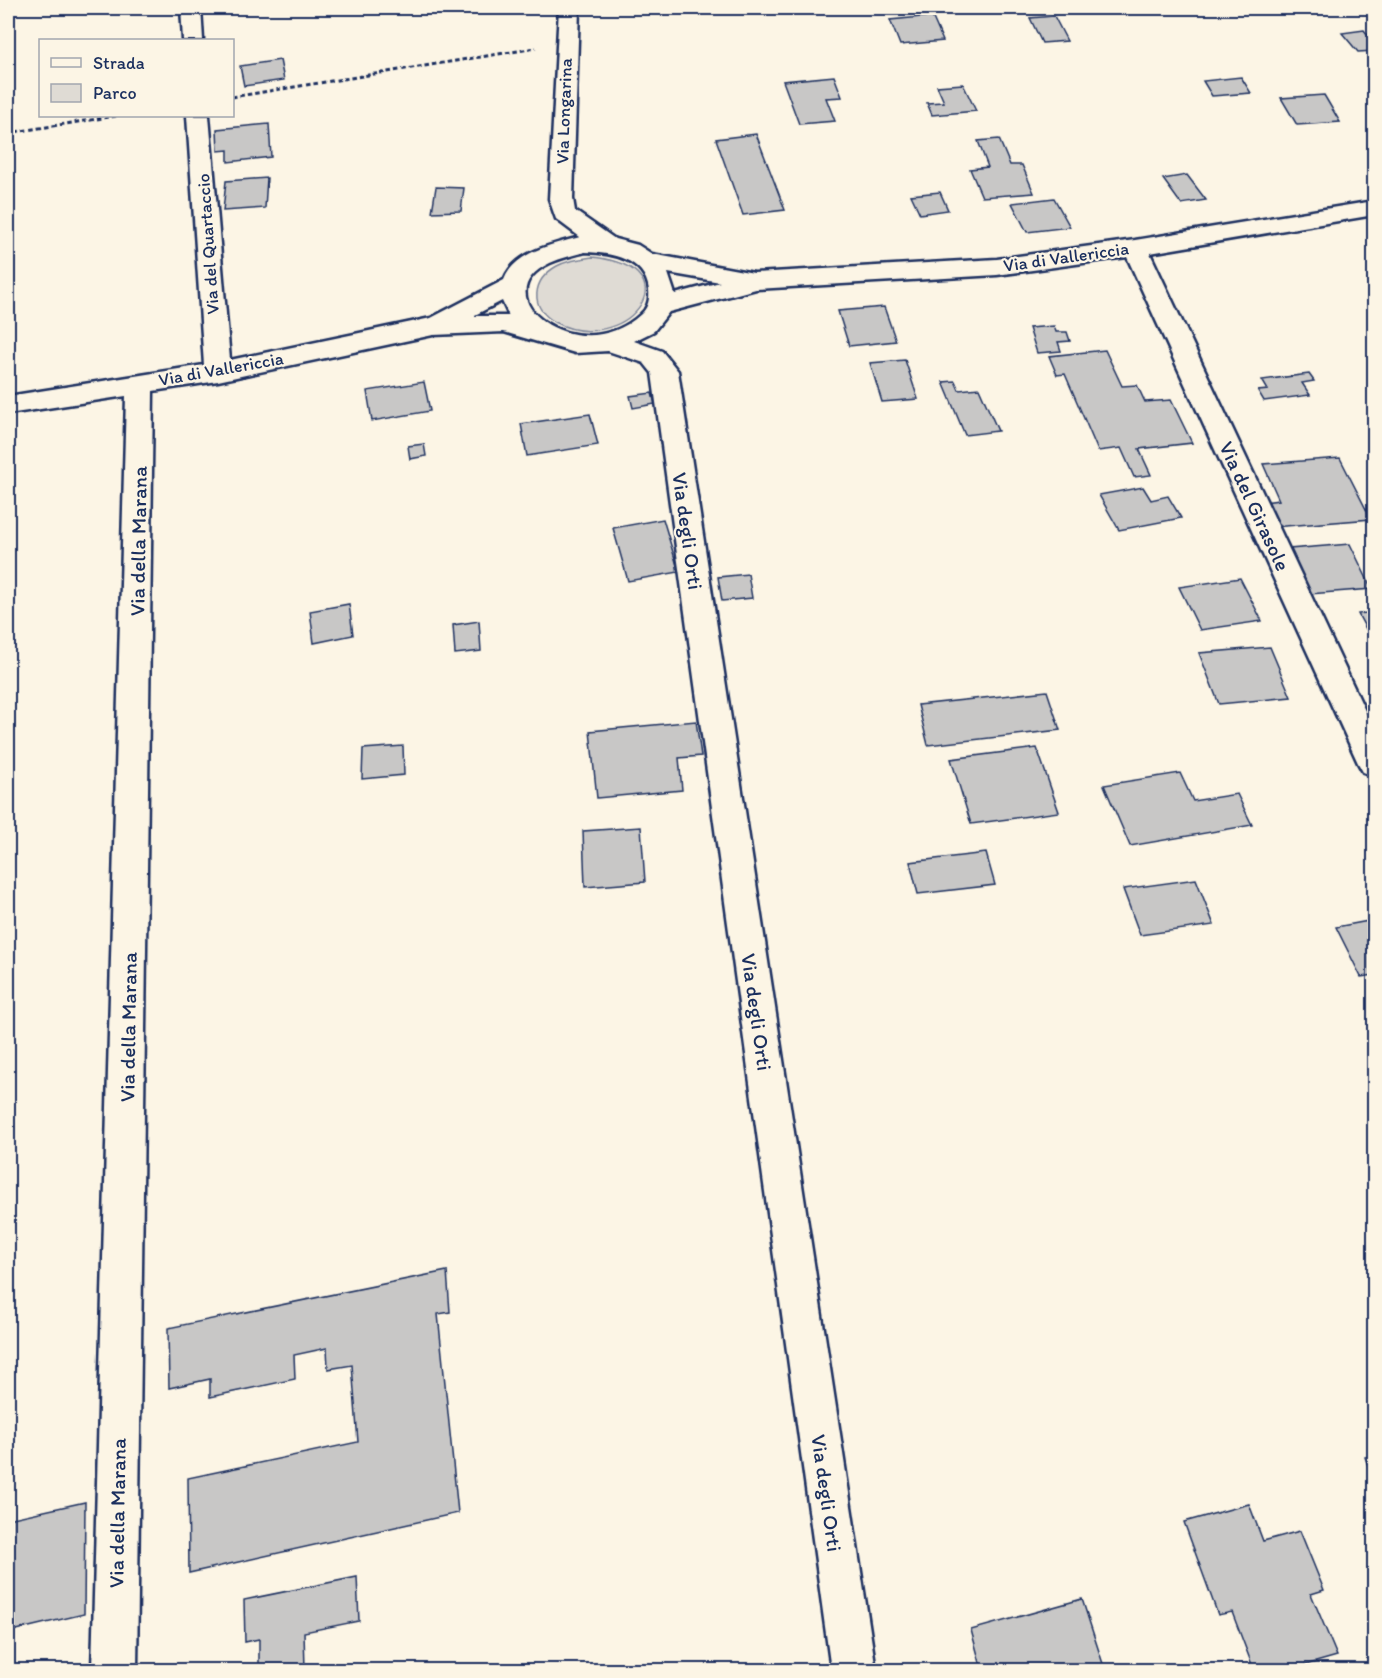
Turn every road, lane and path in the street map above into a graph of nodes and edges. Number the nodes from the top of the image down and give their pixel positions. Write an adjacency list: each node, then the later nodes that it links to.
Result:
1 (191, 8): 3 (street)
2 (569, 8): 4 (street, Via Longarina)
3 (193, 39)
4 (566, 44): 5 (path); 10 (street, Via Longarina)
5 (234, 97)
6 (110, 117): 8 (path)
7 (198, 117): 22 (street, Via del Quartaccio)
8 (8, 133)
9 (1374, 208): 12 (street, Via di Vallericcia)
10 (564, 214): 11 (street); 13 (street)
11 (607, 245): 13 (street); 14 (street)
12 (1135, 248): 15 (street, Via di Vallericcia); 25 (street, Via del Girasole)
13 (540, 256): 16 (street)
14 (647, 261): 15 (street, Via di Vallericcia); 17 (street)
15 (756, 281): 17 (street, Via di Vallericcia)
16 (514, 285): 18 (street, Via di Vallericcia); 19 (street)
17 (656, 313): 20 (street); 21 (street, Via degli Orti)
18 (433, 326): 19 (street, Via di Vallericcia); 22 (street, Via di Vallericcia)
19 (535, 332): 20 (street)
20 (610, 342): 21 (street)
21 (653, 357): 27 (street, Via degli Orti)
22 (218, 372): 23 (street, Via di Vallericcia)
23 (140, 383): 24 (street, Via di Vallericcia); 26 (street, Via della Marana)
24 (8, 405)
25 (1374, 763)
26 (114, 1671)
27 (853, 1671)

